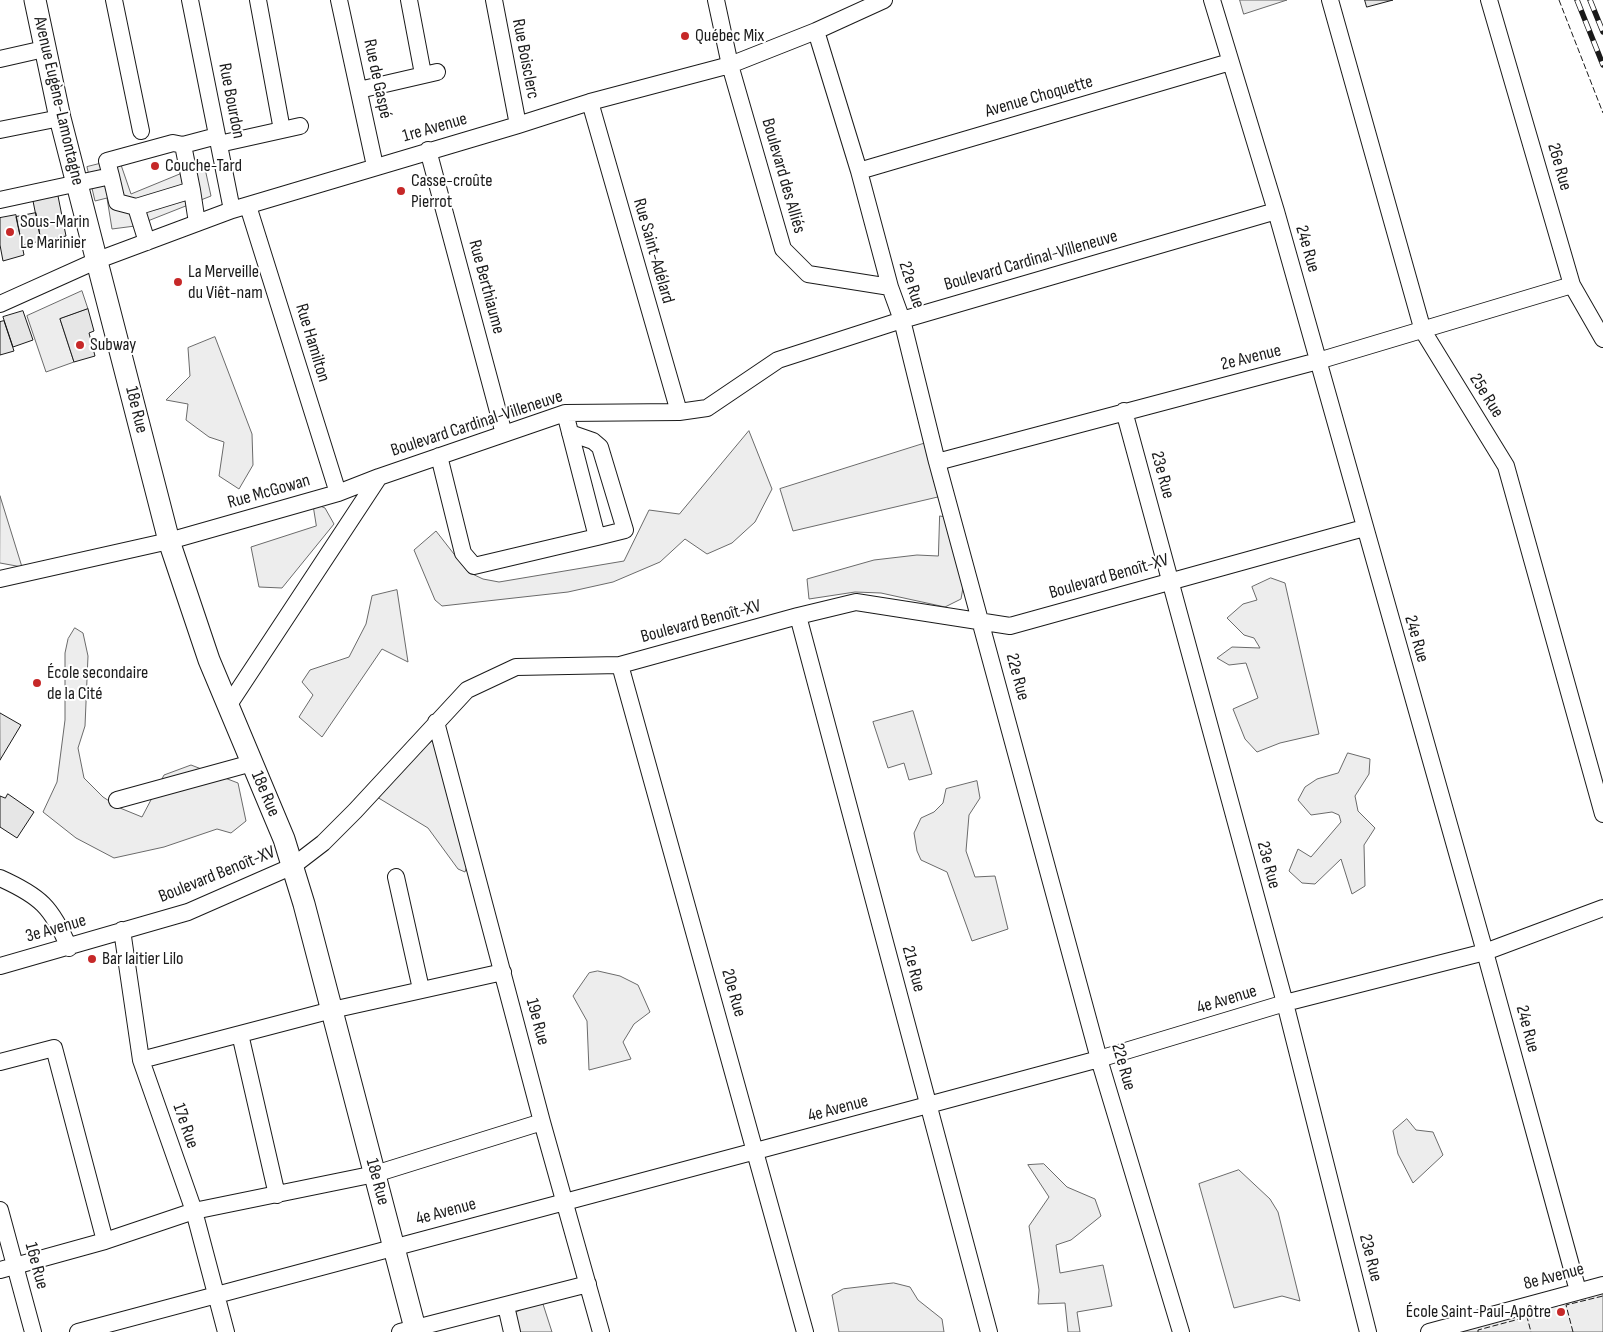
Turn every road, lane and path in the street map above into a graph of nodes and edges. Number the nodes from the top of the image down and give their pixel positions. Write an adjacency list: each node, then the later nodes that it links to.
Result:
1 (35, 0): 14 (main road, Avenue Eugène-Lamontagne)
2 (114, 0): 25 (street)
3 (190, 0): 26 (street, Rue Bourdon)
4 (258, 0): 24 (street)
5 (339, 0): 18 (street, Rue de Gaspé)
6 (409, 0): 18 (street)
7 (494, 0): 22 (street, Rue Boisclerc)
8 (716, 0): 17 (street, Boulevard des Alliés)
9 (884, 0): 13 (street, 1re Avenue)
10 (1212, 0): 16 (street, 24e Rue)
11 (1330, 0): 45 (street, 25e Rue)
12 (1489, 0): 41 (street, 26e Rue)
13 (816, 31): 17 (street, 1re Avenue); 30 (street, 22e Rue)
14 (44, 49): 15 (street); 20 (main road, Avenue Eugène-Lamontagne)
15 (0, 59)
16 (1230, 62): 30 (street, Avenue Choquette); 37 (street, 24e Rue)
17 (730, 65): 19 (street, 1re Avenue); 42 (street, Boulevard des Alliés)
18 (359, 90): 29 (street, Rue de Gaspé)
19 (590, 102): 22 (street, 1re Avenue); 49 (street, Rue Saint-Adélard)
20 (60, 118): 23 (street); 32 (main road, Avenue Eugène-Lamontagne)
21 (300, 126): 24 (street)
22 (518, 126): 28 (street, 1re Avenue)
23 (0, 130)
24 (282, 130): 26 (street)
25 (141, 131)
26 (218, 140): 27 (street); 36 (street, Rue Bourdon)
27 (183, 145): 31 (street); 33 (street)
28 (428, 150): 29 (street, 1re Avenue); 52 (street, Rue Berthiaume)
29 (375, 166): 36 (street, 1re Avenue)
30 (859, 171): 42 (street, 22e Rue)
31 (111, 176): 32 (street); 35 (street)
32 (77, 183): 34 (street); 40 (main road, Avenue Eugène-Lamontagne)
33 (192, 190): 35 (street); 38 (street)
34 (0, 200)
35 (136, 207): 39 (street)
36 (240, 208): 38 (street, 1re Avenue); 56 (street, Rue Hamilton)
37 (1276, 211): 44 (street, Boulevard Cardinal-Villeneuve); 47 (street, 24e Rue)
38 (198, 223): 39 (street, 1re Avenue)
39 (147, 242): 40 (street, 1re Avenue)
40 (98, 260): 43 (street, 1re Avenue); 59 (main road, 18e Rue)
41 (1572, 285): 45 (street, 2e Avenue); 46 (street, 26e Rue)
42 (890, 287): 44 (street, 22e Rue)
43 (0, 304)
44 (902, 320): 49 (street, Boulevard Cardinal-Villeneuve); 54 (street, 22e Rue)
45 (1423, 330): 47 (street, 2e Avenue); 69 (street, 25e Rue)
46 (1603, 339)
47 (1318, 361): 48 (street, 2e Avenue); 57 (street, 24e Rue)
48 (1124, 411): 54 (street, 2e Avenue); 61 (street, 23e Rue)
49 (679, 412): 50 (street, Boulevard Cardinal-Villeneuve)
50 (565, 413): 51 (street); 52 (street, Boulevard Cardinal-Villeneuve)
51 (570, 433): 58 (street); 58 (street)
52 (504, 434): 53 (street, Boulevard Cardinal-Villeneuve)
53 (440, 456): 55 (street, Boulevard Cardinal-Villeneuve); 58 (street)
54 (937, 462): 63 (street, 22e Rue)
55 (379, 477): 56 (street, Rue McGowan); 65 (street, Boulevard Cardinal-Villeneuve)
56 (338, 493): 59 (street, Rue McGowan)
57 (1364, 528): 61 (street, Boulevard Benoît-XV); 76 (street, 24e Rue)
58 (597, 537)
59 (169, 541): 60 (street); 65 (main road, 18e Rue)
60 (0, 578)
61 (1170, 580): 63 (street, Boulevard Benoît-XV); 80 (street, 23e Rue)
62 (798, 616): 63 (street, Boulevard Benoît-XV); 64 (street, Boulevard Benoît-XV); 86 (street, 21e Rue)
63 (981, 621): 83 (street, 22e Rue)
64 (620, 665): 66 (street, Boulevard Benoît-XV); 88 (street, 20e Rue)
65 (228, 706): 67 (main road, 18e Rue)
66 (436, 722): 70 (street, Boulevard Benoît-XV); 78 (street, 19e Rue)
67 (252, 763): 68 (street); 70 (main road, 18e Rue)
68 (118, 800)
69 (1603, 814)
70 (293, 866): 74 (street, Boulevard Benoît-XV); 81 (main road, 18e Rue)
71 (396, 877): 79 (street)
72 (0, 878): 75 (street)
73 (1603, 908): 76 (street, 4e Avenue)
74 (122, 930): 75 (street, 3e Avenue); 84 (street, 17e Rue)
75 (69, 948): 77 (street, 3e Avenue)
76 (1485, 952): 80 (street, 4e Avenue); 99 (street, 24e Rue)
77 (0, 966)
78 (503, 972): 79 (street); 87 (street, 19e Rue)
79 (421, 989): 81 (street)
80 (1285, 1003): 83 (street, 4e Avenue); 111 (street, 23e Rue)
81 (332, 1010): 82 (street); 89 (main road, 18e Rue)
82 (240, 1034): 84 (street); 90 (street)
83 (1099, 1059): 86 (street, 4e Avenue); 110 (street, 22e Rue)
84 (141, 1060): 93 (street, 17e Rue)
85 (0, 1062): 94 (street)
86 (928, 1106): 88 (street, 4e Avenue); 109 (street, 21e Rue)
87 (542, 1122): 89 (street); 91 (street, 19e Rue)
88 (757, 1152): 91 (street, 4e Avenue); 108 (street, 20e Rue)
89 (375, 1174): 90 (street); 95 (main road, 18e Rue)
90 (277, 1195): 93 (street)
91 (564, 1203): 95 (street, 4e Avenue); 97 (street, 19e Rue)
92 (0, 1210): 96 (street, 16e Rue)
93 (194, 1211): 94 (street); 100 (street, 17e Rue)
94 (105, 1241): 96 (street)
95 (395, 1246): 100 (street, 4e Avenue); 102 (main road, 18e Rue)
96 (7, 1269): 103 (street, 16e Rue)
97 (588, 1284): 101 (street); 107 (street, 19e Rue)
98 (1603, 1285): 99 (street, 8e Avenue)
99 (1578, 1291): 112 (street, 8e Avenue)
100 (217, 1295): 104 (street, 4e Avenue); 105 (street, 17e Rue)
101 (506, 1306): 102 (street); 106 (street)
102 (410, 1330)
103 (33, 1332)
104 (78, 1332)
105 (226, 1332)
106 (512, 1332)
107 (601, 1332)
108 (805, 1332)
109 (989, 1332)
110 (1181, 1332)
111 (1368, 1332)
112 (1429, 1332)

